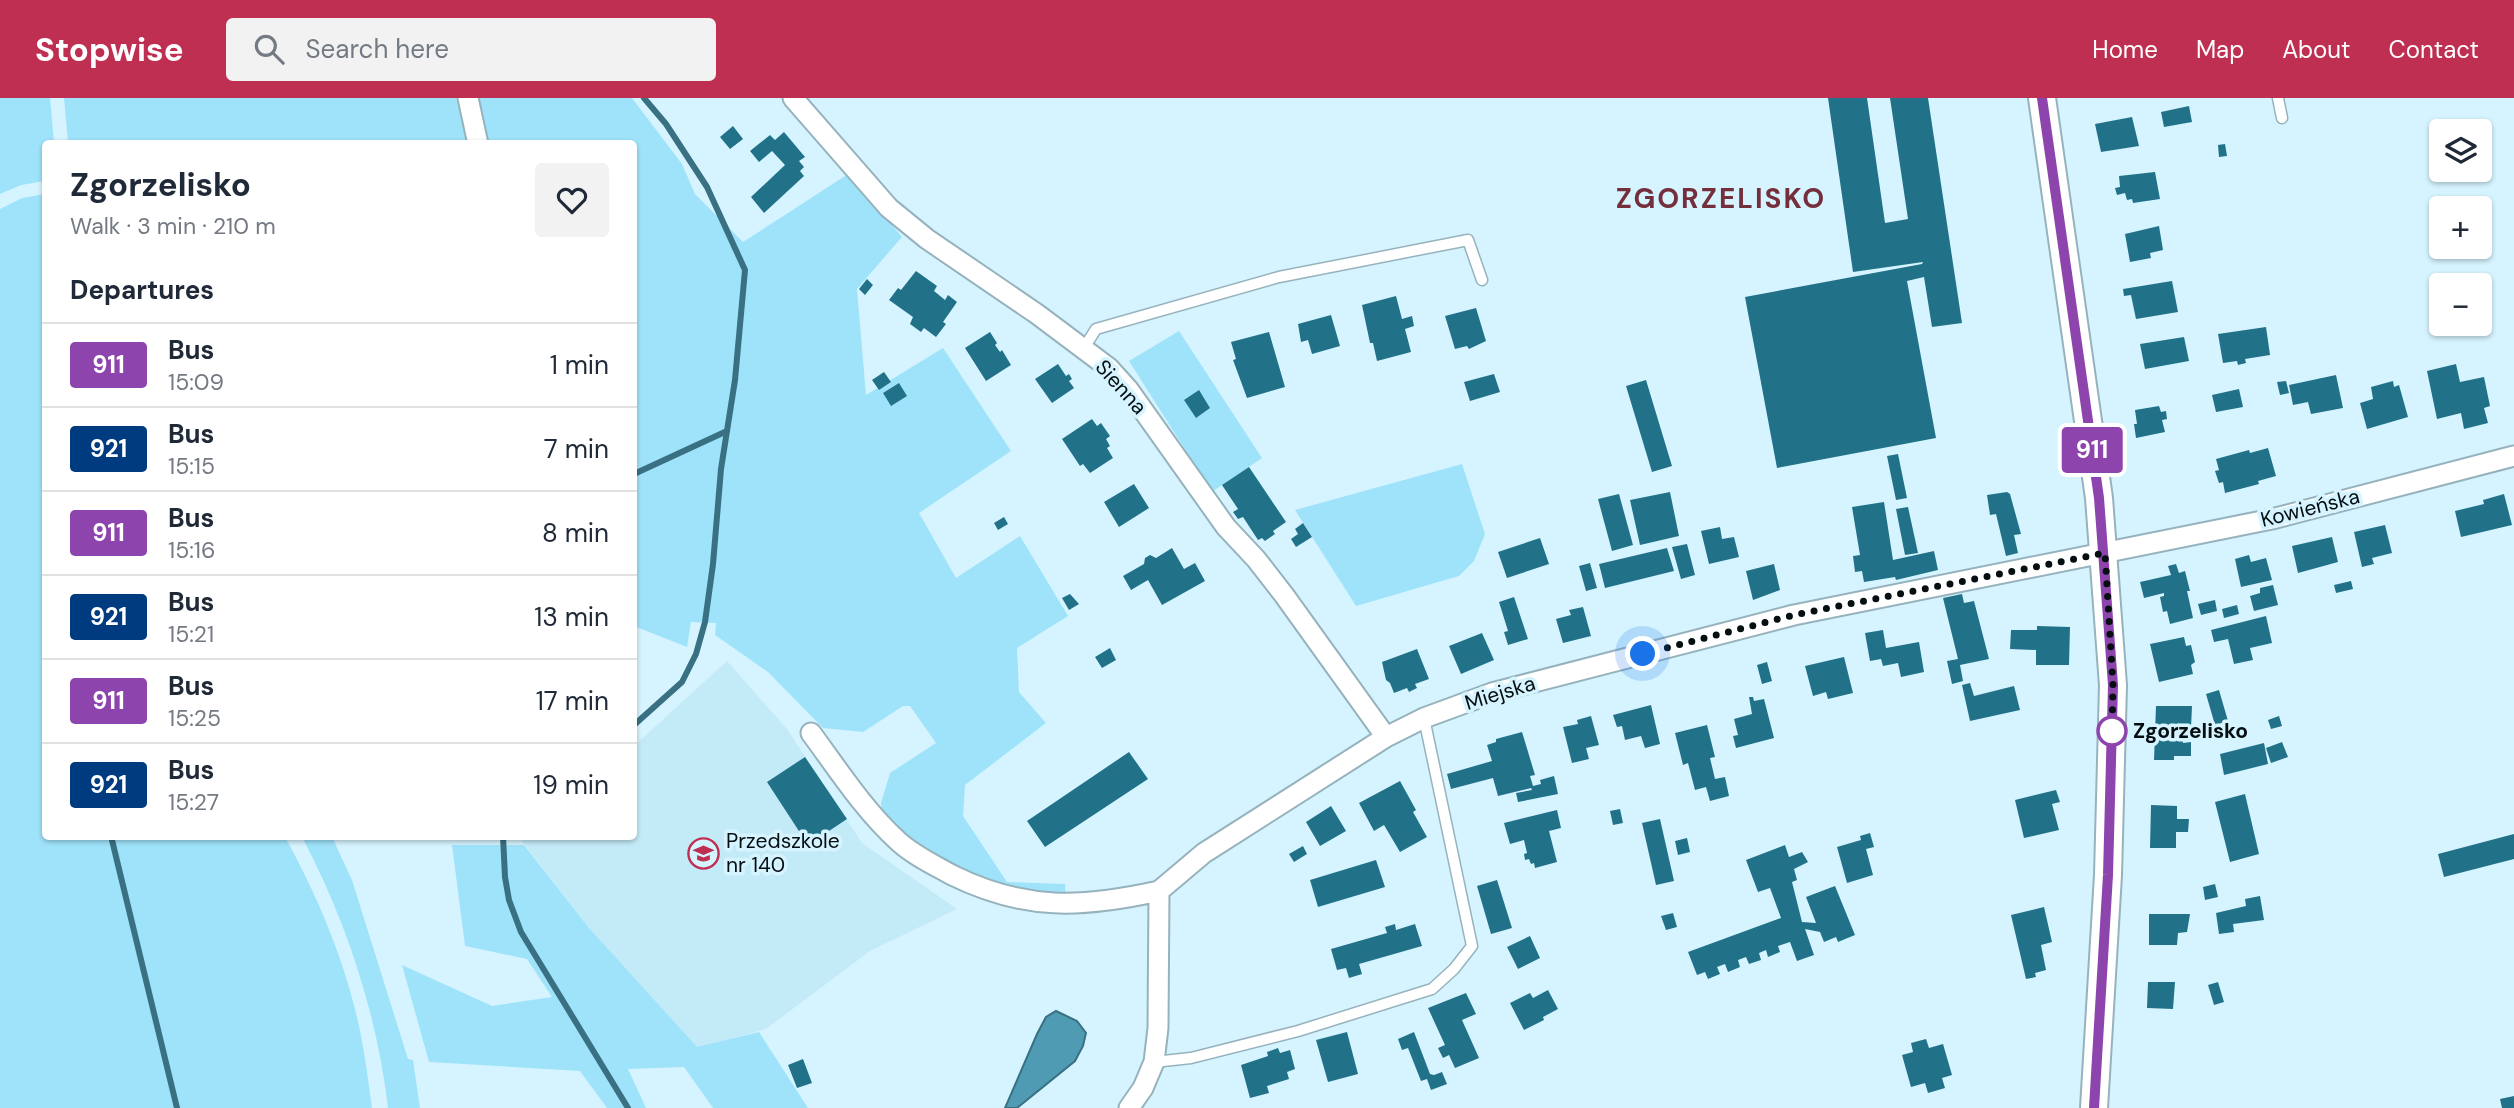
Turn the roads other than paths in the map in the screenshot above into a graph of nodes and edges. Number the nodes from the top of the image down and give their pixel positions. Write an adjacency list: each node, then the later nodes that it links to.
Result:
1 (468, 98): 6 (street)
2 (793, 98): 8 (street, Sienna)
3 (2042, 98): 10 (street)
4 (2278, 98): 5 (lane)
5 (2282, 118)
6 (477, 140)
7 (1482, 280): 8 (lane)
8 (1084, 348): 13 (street, Sienna)
9 (2514, 456): 10 (street, Kowieńska)
10 (2105, 553): 11 (street, Miejska); 17 (street)
11 (1424, 718): 13 (street, Miejska); 15 (lane)
12 (811, 733): 14 (street)
13 (1386, 737): 14 (street, Miejska)
14 (1159, 891): 15 (street)
15 (1154, 1062): 16 (street)
16 (1129, 1108)
17 (2094, 1108)

